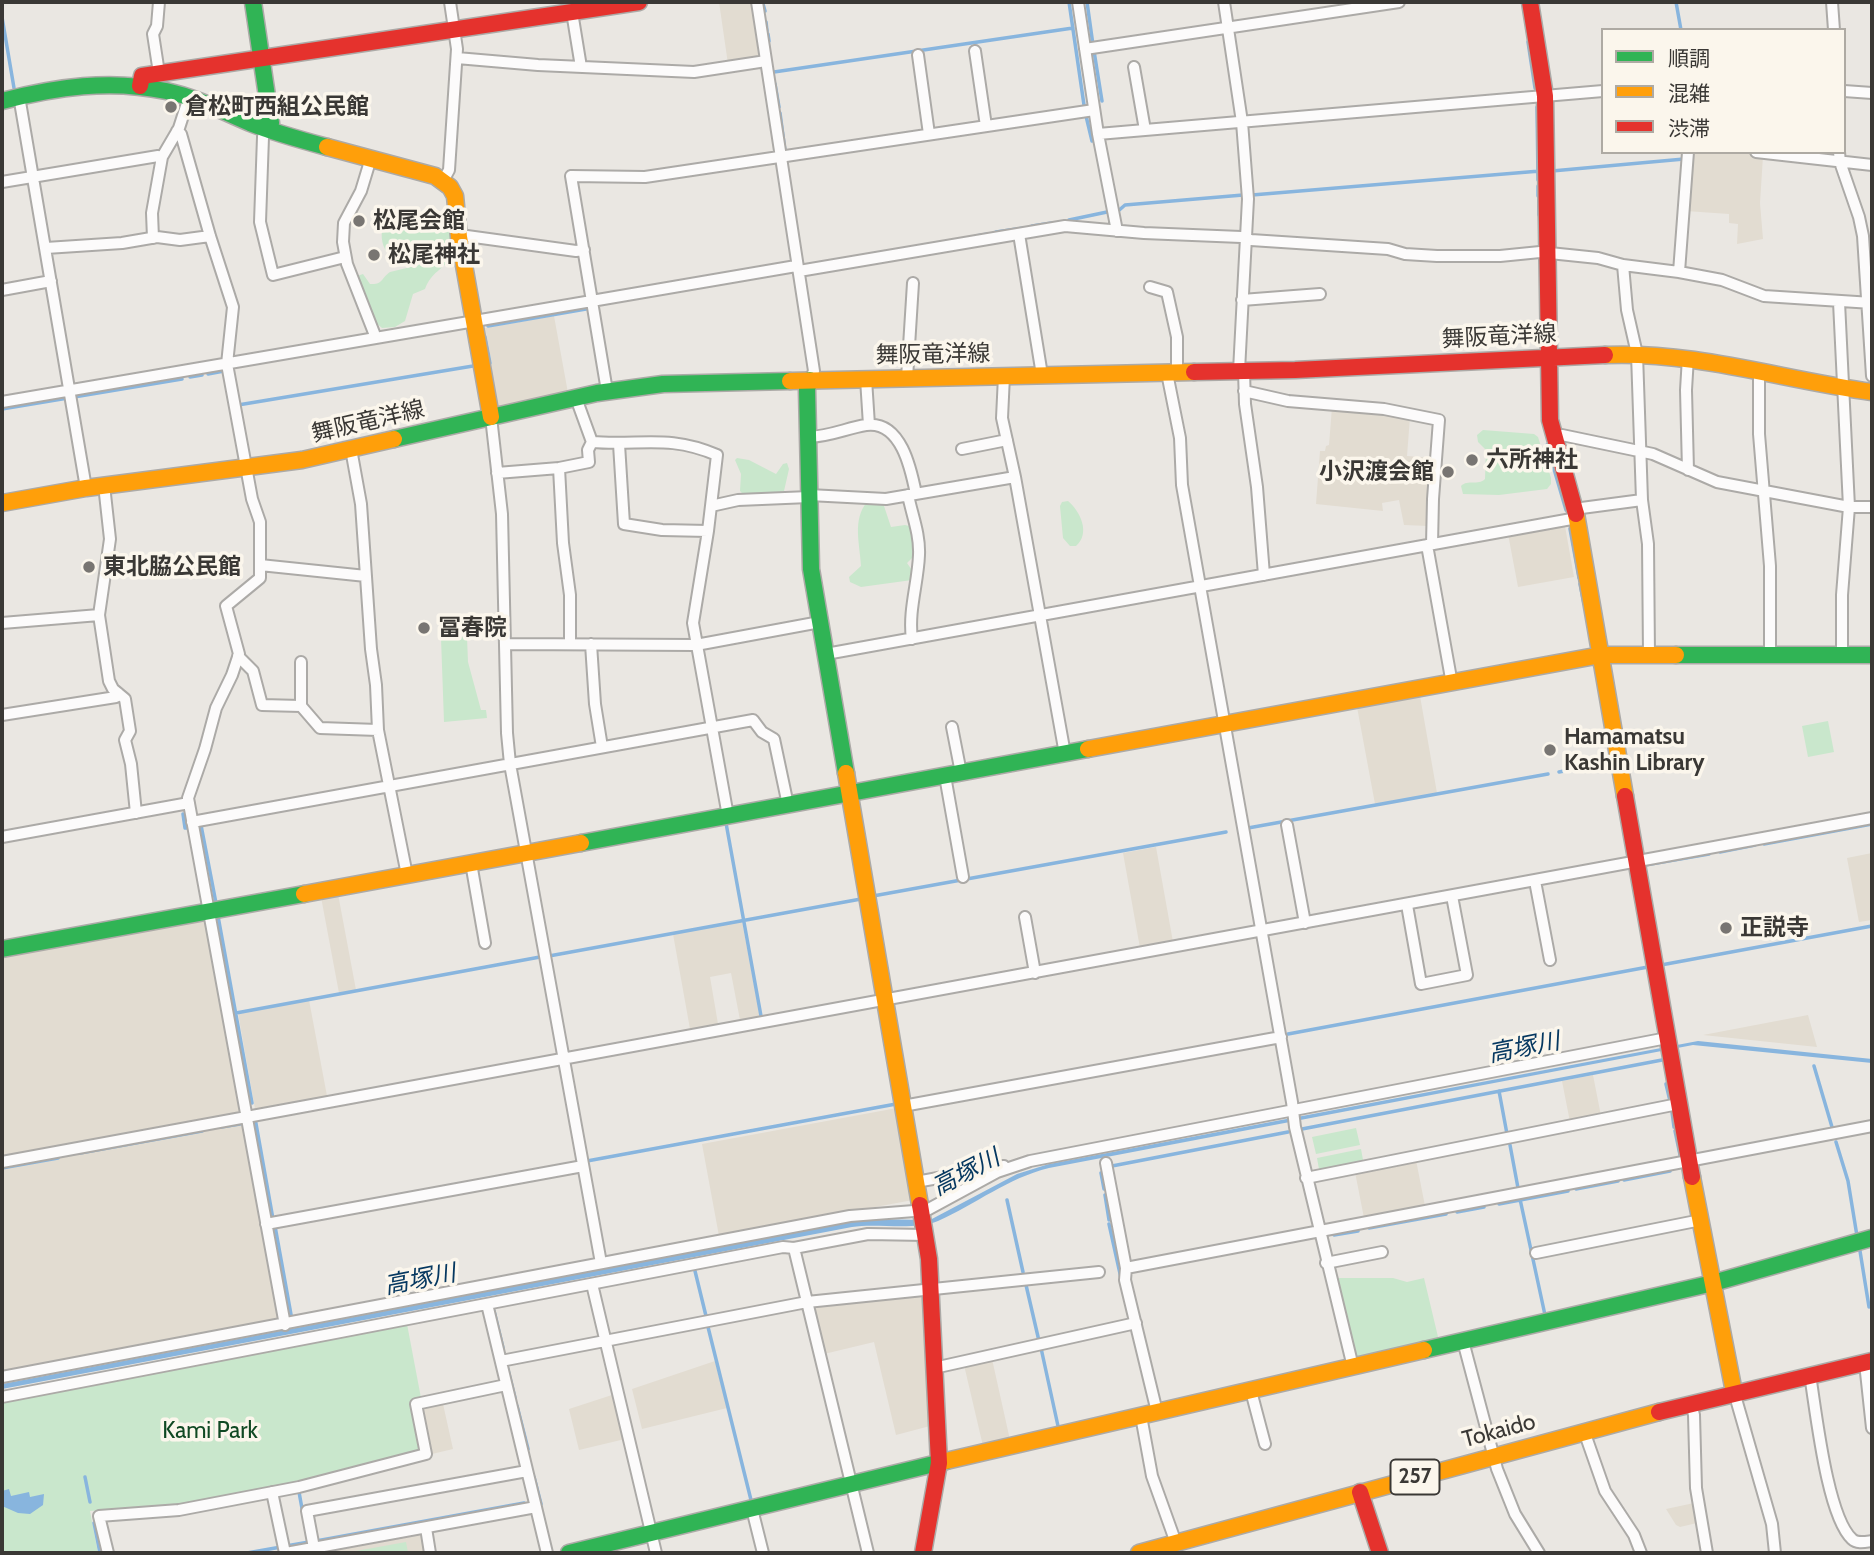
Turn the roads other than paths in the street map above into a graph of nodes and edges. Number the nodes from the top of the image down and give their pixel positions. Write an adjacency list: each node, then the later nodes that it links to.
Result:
1 (159, 2): 23 (street)
2 (253, 2): 18 (main road)
3 (450, 2): 14 (street)
4 (639, 2): 11 (main road)
5 (757, 2): 20 (street)
6 (1078, 2): 15 (street)
7 (1224, 2): 12 (street)
8 (1399, 2): 12 (street)
9 (1530, 2): 29 (main road)
10 (1832, 2): 13 (street)
11 (572, 12): 14 (main road); 21 (street)
12 (1228, 28): 15 (street); 33 (street)
13 (1834, 28)
14 (454, 29): 18 (main road); 19 (street)
15 (1085, 49): 32 (street)
16 (975, 51): 34 (street)
17 (918, 55): 38 (street)
18 (261, 58): 23 (main road); 35 (main road)
19 (457, 58): 21 (street); 48 (street)
20 (766, 61): 21 (street); 42 (street)
21 (581, 67)
22 (1134, 67): 36 (street)
23 (159, 74): 24 (main road)
24 (141, 86): 28 (main road); 30 (main road)
25 (1601, 91): 29 (street)
26 (1846, 91): 27 (street)
27 (1872, 93)
28 (19, 96): 31 (main road); 47 (street)
29 (1545, 96): 33 (street); 58 (main road)
30 (189, 97): 35 (main road); 37 (street)
31 (2, 102)
32 (1094, 110): 34 (street); 39 (street)
33 (1242, 122): 36 (street); 55 (street)
34 (986, 126): 38 (street)
35 (267, 129): 45 (main road); 59 (street)
36 (1145, 130): 39 (street)
37 (177, 131): 43 (street); 52 (street)
38 (929, 134): 42 (street)
39 (1098, 134): 50 (street)
40 (1688, 154): 62 (street)
41 (1790, 154): 44 (street)
42 (780, 156): 57 (street); 61 (street)
43 (162, 157): 47 (street); 54 (street)
44 (1840, 157): 46 (street); 71 (street)
45 (371, 158): 48 (main road); 59 (street)
46 (1872, 165)
47 (34, 177): 49 (street); 56 (street)
48 (443, 181): 53 (main road)
49 (2, 182)
50 (1117, 230): 51 (street); 55 (street)
51 (1019, 234): 61 (street); 81 (street)
52 (210, 236): 54 (street); 77 (street)
53 (459, 237): 57 (street); 72 (main road)
54 (153, 238): 56 (street)
55 (1246, 238): 58 (street); 68 (street)
56 (46, 248): 63 (street)
57 (584, 250): 69 (street)
58 (1548, 253): 60 (street); 76 (main road)
59 (345, 257): 73 (street)
60 (1623, 265): 62 (street); 74 (street)
61 (798, 269): 69 (street); 86 (street)
62 (1679, 272): 70 (street)
63 (51, 281): 66 (street); 88 (street)
64 (914, 283): 84 (street)
65 (1150, 286): 80 (street)
66 (2, 290)
67 (1320, 294): 68 (street)
68 (1242, 300): 78 (street)
69 (592, 301): 72 (street); 89 (street)
70 (1839, 302): 71 (street); 87 (street)
71 (1870, 303): 83 (street)
72 (474, 322): 73 (street); 94 (main road)
73 (376, 338): 77 (street)
74 (1637, 354): 75 (main road, 舞阪竜洋線); 76 (main road, 舞阪竜洋線); 103 (street)
75 (1688, 357): 79 (main road, 舞阪竜洋線); 106 (street)
76 (1548, 358): 78 (main road, 舞阪竜洋線); 97 (main road)
77 (227, 364): 88 (street); 105 (street)
78 (1242, 371): 80 (main road, 舞阪竜洋線); 90 (street)
79 (1759, 372): 87 (main road, 舞阪竜洋線); 111 (street)
80 (1172, 373): 81 (main road, 舞阪竜洋線); 125 (street)
81 (1042, 375): 82 (main road, 舞阪竜洋線)
82 (1004, 376): 84 (main road, 舞阪竜洋線); 98 (street)
83 (1872, 376)
84 (908, 378): 85 (main road, 舞阪竜洋線)
85 (866, 379): 86 (main road, 舞阪竜洋線); 95 (street)
86 (810, 380): 89 (main road, 舞阪竜洋線); 96 (main road)
87 (1844, 389): 91 (main road, 舞阪竜洋線); 117 (street)
88 (70, 390): 93 (street); 110 (street)
89 (607, 391): 92 (main road, 舞阪竜洋線)
90 (1244, 391): 121 (street); 123 (street)
91 (1872, 391)
92 (576, 398): 94 (main road, 舞阪竜洋線); 99 (street)
93 (2, 402)
94 (491, 417): 101 (main road, 舞阪竜洋線); 107 (street)
95 (869, 425): 96 (street); 112 (street)
96 (808, 437): 113 (main road)
97 (1554, 437): 103 (street); 119 (main road)
98 (1007, 440): 102 (street); 108 (street)
99 (592, 442): 100 (street); 104 (street)
100 (620, 444): 116 (street); 120 (street)
101 (351, 449): 105 (main road, 舞阪竜洋線); 124 (street)
102 (962, 449)
103 (1641, 452): 106 (street); 114 (street)
104 (559, 468): 107 (street); 132 (street)
105 (246, 469): 109 (main road, 舞阪竜洋線); 122 (street)
106 (1688, 470): 111 (street)
107 (497, 473): 131 (street)
108 (1015, 477): 112 (street); 127 (street)
109 (104, 485): 110 (main road, 舞阪竜洋線); 126 (street)
110 (86, 488): 115 (main road, 舞阪竜洋線)
111 (1765, 491): 117 (street); 138 (street)
112 (912, 494): 113 (street); 130 (street)
113 (809, 496): 116 (street); 128 (main road)
114 (1642, 500): 119 (street); 137 (street)
115 (2, 503)
116 (711, 506): 120 (street)
117 (1849, 506): 118 (street); 139 (street)
118 (1872, 507)
119 (1575, 513): 121 (street); 136 (main road)
120 (708, 531): 134 (street)
121 (1429, 545): 123 (street); 143 (street)
122 (260, 565): 124 (street); 141 (street)
123 (1264, 575): 125 (street)
124 (366, 576): 150 (street)
125 (1200, 586): 127 (street); 147 (street)
126 (99, 615): 129 (street); 144 (street)
127 (1040, 615): 130 (street); 152 (street)
128 (820, 622): 134 (street); 135 (main road)
129 (2, 623)
130 (912, 639): 135 (street)
131 (506, 644): 132 (street); 153 (street)
132 (570, 644): 133 (street)
133 (591, 644): 134 (street); 151 (street)
134 (696, 645): 148 (street)
135 (826, 654): 156 (main road)
136 (1601, 655): 137 (main road); 143 (main road); 166 (main road)
137 (1649, 655): 138 (main road)
138 (1770, 655): 139 (main road)
139 (1842, 655): 140 (main road)
140 (1872, 655)
141 (238, 656): 145 (street); 157 (street)
142 (301, 662): 145 (street)
143 (1452, 684): 147 (main road)
144 (118, 694): 146 (street); 159 (street)
145 (300, 706): 150 (street)
146 (2, 715)
147 (1225, 725): 152 (main road); 176 (street)
148 (711, 727): 151 (street); 158 (street); 160 (street)
149 (953, 727): 154 (street)
150 (378, 730): 155 (street)
151 (602, 747): 153 (street)
152 (1065, 754): 154 (main road)
153 (510, 764): 155 (street); 165 (street)
154 (953, 775): 156 (main road); 169 (street)
155 (389, 786): 162 (street); 168 (street)
156 (849, 793): 158 (main road); 181 (main road)
157 (189, 803): 159 (street); 162 (street)
158 (788, 805): 160 (main road)
159 (136, 813): 164 (street)
160 (728, 816): 165 (main road)
161 (1872, 818): 166 (street)
162 (192, 822): 173 (street)
163 (1287, 825): 175 (street)
164 (2, 837)
165 (526, 853): 167 (main road); 184 (street)
166 (1637, 862): 170 (street); 183 (main road)
167 (471, 863): 168 (main road); 177 (street)
168 (407, 875): 173 (main road)
169 (963, 877)
170 (1535, 881): 171 (street); 179 (street)
171 (1452, 896): 172 (street); 172 (street)
172 (1407, 905): 175 (street)
173 (209, 911): 178 (main road); 187 (street)
174 (1025, 917): 180 (street)
175 (1305, 923): 176 (street)
176 (1262, 931): 180 (street); 182 (street)
177 (485, 943)
178 (2, 949)
179 (1550, 960)
180 (1035, 973): 181 (street)
181 (885, 1000): 184 (street); 186 (main road)
182 (1281, 1037): 186 (street); 188 (street)
183 (1668, 1044): 185 (main road); 188 (street)
184 (563, 1058): 187 (street); 193 (street)
185 (1678, 1104): 190 (main road); 195 (street)
186 (903, 1106): 196 (main road)
187 (246, 1116): 191 (street); 199 (street)
188 (1293, 1116): 194 (street); 195 (street)
189 (1872, 1125): 190 (street)
190 (1689, 1161): 197 (main road); 200 (street)
191 (2, 1162)
192 (1106, 1163): 207 (street)
193 (583, 1166): 199 (street); 205 (street)
194 (1013, 1166): 196 (street); 198 (street)
195 (1306, 1178): 200 (street)
196 (916, 1182): 198 (main road)
197 (1701, 1220): 204 (street); 209 (main road)
198 (923, 1223): 202 (street); 205 (street); 211 (main road)
199 (266, 1224): 215 (street)
200 (1319, 1232): 206 (street); 207 (street)
201 (1872, 1238): 209 (main road)
202 (794, 1248): 210 (street); 212 (street)
203 (1382, 1252): 206 (street)
204 (1536, 1253)
205 (601, 1263): 215 (street)
206 (1326, 1263): 220 (street)
207 (1126, 1268): 214 (street)
208 (1099, 1272): 211 (street)
209 (1713, 1283): 217 (main road); 226 (main road)
210 (592, 1284): 213 (street); 216 (street)
211 (930, 1289): 212 (street); 221 (main road)
212 (807, 1302): 216 (street); 236 (street)
213 (487, 1304): 218 (street); 227 (street)
214 (1136, 1323): 221 (street); 229 (street)
215 (285, 1325): 223 (street)
216 (606, 1341): 218 (street); 242 (street)
217 (1463, 1342): 220 (main road); 233 (street)
218 (501, 1361): 224 (street)
219 (1869, 1362): 222 (main road, Tokaido / 257); 230 (street)
220 (1353, 1367): 225 (main road)
221 (934, 1368): 234 (main road)
222 (1810, 1375): 226 (main road, Tokaido / 257); 243 (street)
223 (2, 1377)
224 (506, 1385): 235 (street); 237 (street)
225 (1251, 1391): 229 (main road); 232 (street)
226 (1734, 1392): 228 (main road, Tokaido / 257); 260 (street)
227 (2, 1397)
228 (1691, 1402): 231 (main road, Tokaido / 257); 259 (street)
229 (1149, 1414): 234 (main road); 244 (street)
230 (1872, 1428)
231 (1584, 1432): 233 (main road, Tokaido / 257); 258 (street)
232 (1265, 1444)
233 (1493, 1456): 238 (main road, Tokaido / 257); 257 (street)
234 (939, 1463): 236 (main road); 254 (main road)
235 (527, 1471): 239 (street); 245 (street)
236 (851, 1484): 240 (main road); 253 (street)
237 (272, 1492): 246 (street); 247 (street)
238 (1360, 1492): 244 (main road, Tokaido / 257); 256 (main road)
239 (536, 1507): 241 (street); 249 (street)
240 (752, 1508): 242 (main road); 252 (street)
241 (426, 1528): 245 (street); 248 (street)
242 (651, 1533): 250 (main road); 251 (street)
243 (1872, 1541)
244 (1176, 1543): 255 (main road, Tokaido / 257)
245 (314, 1548): 247 (street)
246 (107, 1553)
247 (286, 1553)
248 (430, 1553)
249 (547, 1553)
250 (569, 1553)
251 (656, 1553)
252 (763, 1553)
253 (868, 1553)
254 (923, 1553)
255 (1139, 1553)
256 (1380, 1553)
257 (1539, 1553)
258 (1642, 1553)
259 (1707, 1553)
260 (1775, 1553)

